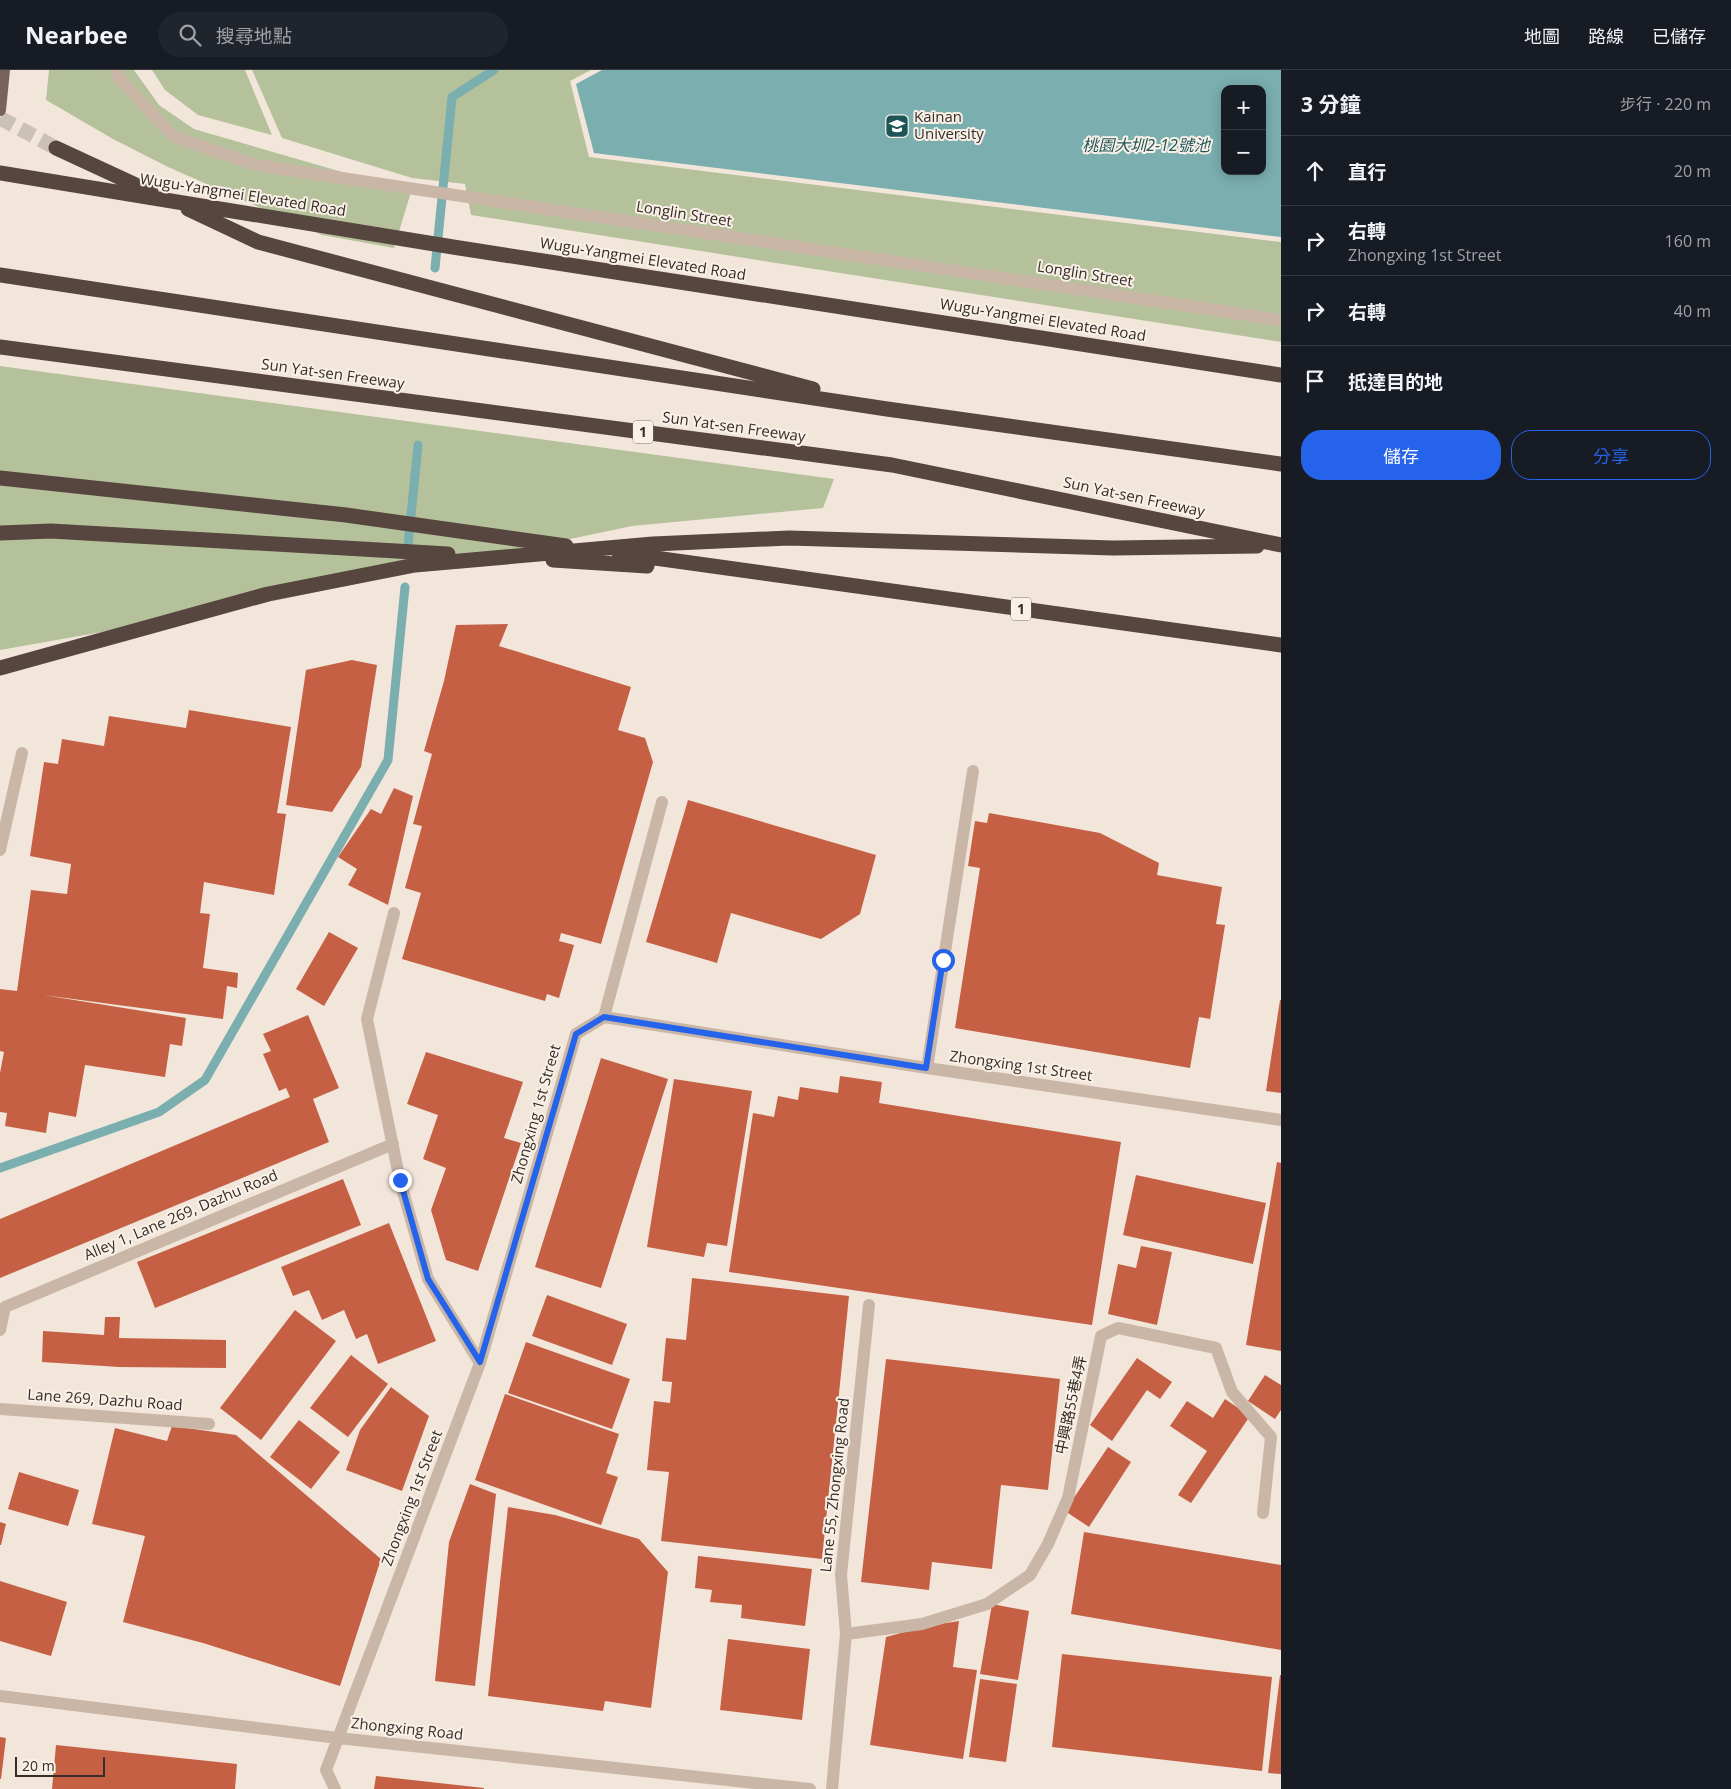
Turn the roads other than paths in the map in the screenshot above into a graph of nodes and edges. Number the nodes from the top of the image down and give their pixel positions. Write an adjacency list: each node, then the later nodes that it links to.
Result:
1 (4, 70): 3 (main road)
2 (116, 70): 7 (street, Longlin Street)
3 (0, 110)
4 (56, 148): 10 (highway)
5 (0, 173): 9 (highway, Wugu-Yangmei Elevated Road)
6 (0, 275): 10 (highway)
7 (1281, 320)
8 (0, 347): 14 (highway, Sun Yat-sen Freeway / 1)
9 (1281, 375)
10 (887, 409): 11 (highway)
11 (1281, 464)
12 (0, 478): 15 (highway, 1)
13 (0, 533): 15 (highway)
14 (1281, 545): 17 (highway)
15 (760, 572): 16 (highway, 1)
16 (1281, 645)
17 (0, 668)
18 (22, 753): 21 (street)
19 (973, 771): 24 (street)
20 (662, 802): 23 (street)
21 (0, 850)
22 (394, 913): 26 (street)
23 (604, 1017): 24 (street, Zhongxing 1st Street); 29 (street, Zhongxing 1st Street)
24 (926, 1068): 25 (street, Zhongxing 1st Street)
25 (1281, 1120)
26 (393, 1144): 28 (street, Alley 1, Lane 269, Dazhu Road); 29 (street)
27 (869, 1305): 33 (street, Lane 55, Zhongxing Road)
28 (0, 1330)
29 (480, 1362): 35 (street, Zhongxing 1st Street)
30 (0, 1409): 31 (street, Lane 269, Dazhu Road)
31 (209, 1424)
32 (1263, 1513): 33 (street, 中興路55巷4弄)
33 (846, 1634): 38 (street, Lane 55, Zhongxing Road)
34 (0, 1696): 35 (street, Zhongxing Road)
35 (338, 1738): 36 (street, Zhongxing 1st Street); 37 (street, Zhongxing Road)
36 (335, 1789)
37 (810, 1789)
38 (832, 1789)

